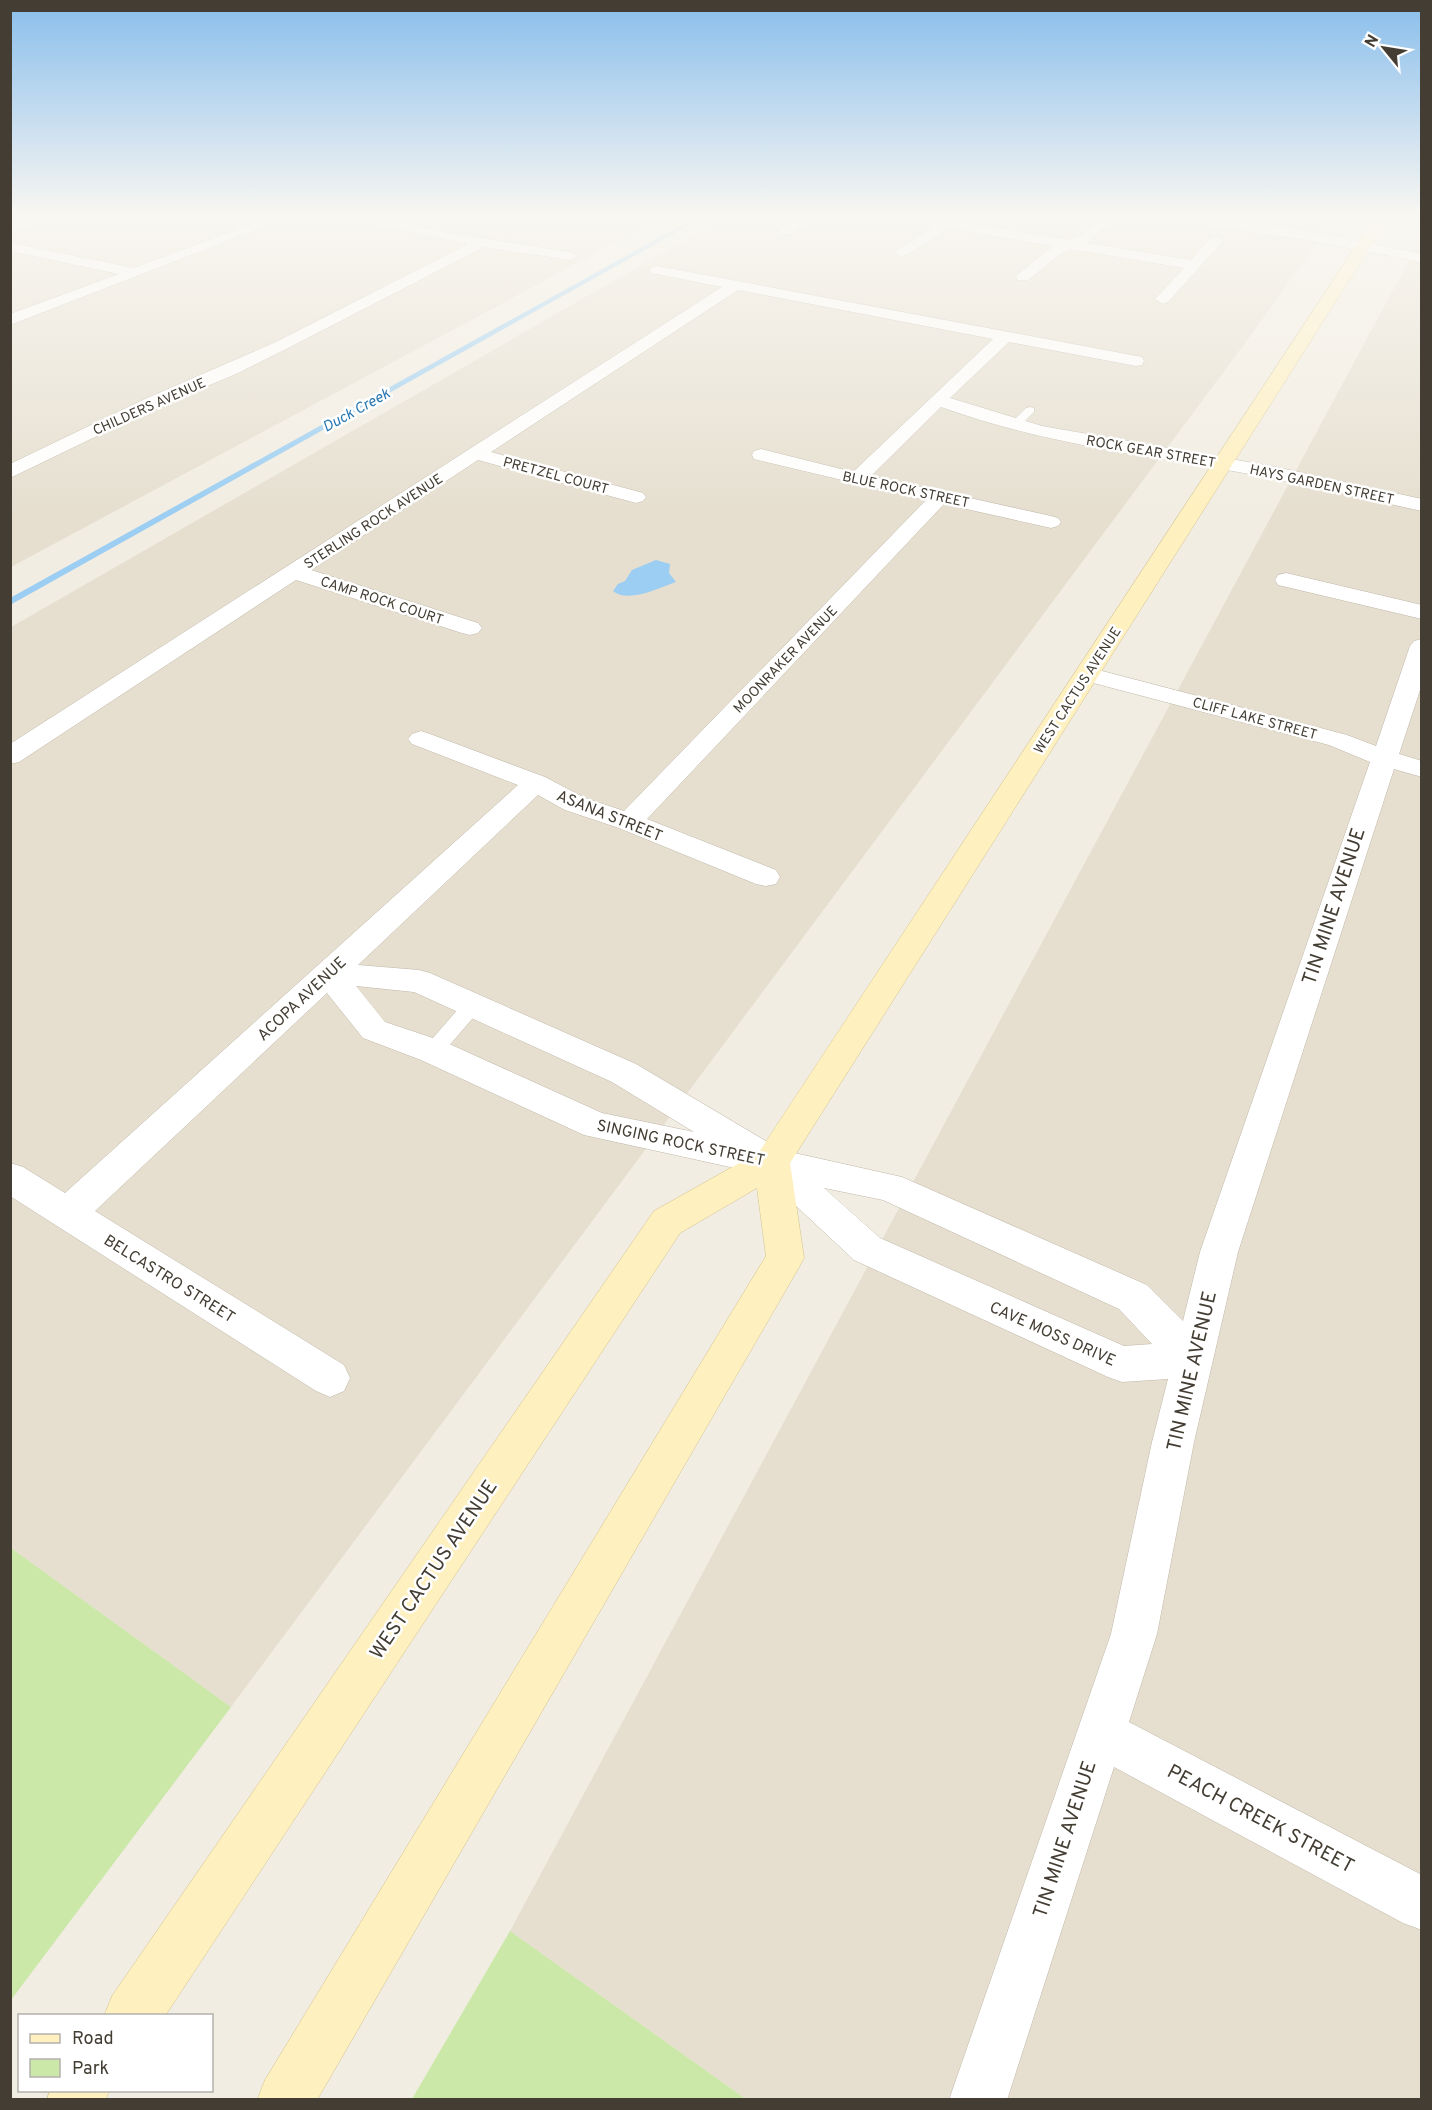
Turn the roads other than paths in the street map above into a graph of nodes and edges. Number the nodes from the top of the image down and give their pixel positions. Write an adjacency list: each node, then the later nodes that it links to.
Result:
1 (25, 315): 6 (street)
2 (340, 315): 17 (street, CHILDERS AVENUE)
3 (688, 315): 14 (street, STERLING ROCK AVENUE)
4 (893, 315): 7 (street)
5 (1319, 315): 16 (main road, WEST CACTUS AVENUE)
6 (10, 321)
7 (1005, 337): 8 (street); 9 (street)
8 (1136, 362)
9 (938, 400): 10 (street); 13 (street, ROCK GEAR STREET); 18 (street)
10 (1030, 410): 11 (street); 13 (lane)
11 (1052, 415)
12 (1085, 422): 16 (street, ROCK GEAR STREET)
13 (1015, 425): 16 (street, ROCK GEAR STREET)
14 (476, 454): 20 (street, PRETZEL COURT); 23 (street, STERLING ROCK AVENUE)
15 (760, 455): 18 (street, BLUE ROCK STREET)
16 (1222, 463): 21 (street, HAYS GARDEN STREET); 28 (main road, WEST CACTUS AVENUE)
17 (10, 472)
18 (857, 479): 19 (street, BLUE ROCK STREET)
19 (941, 496): 22 (street, BLUE ROCK STREET); 34 (street, MOONRAKER AVENUE)
20 (636, 497)
21 (1422, 505)
22 (1052, 522)
23 (295, 572): 26 (street, CAMP ROCK COURT); 30 (street, STERLING ROCK AVENUE)
24 (1286, 580): 25 (street)
25 (1422, 612)
26 (470, 628)
27 (1422, 646): 31 (street, TIN MINE AVENUE)
28 (1087, 674): 31 (street, CLIFF LAKE STREET); 39 (main road, WEST CACTUS AVENUE)
29 (421, 738): 33 (street, ASANA STREET)
30 (10, 756)
31 (1382, 758): 32 (street, CLIFF LAKE STREET); 42 (street, TIN MINE AVENUE)
32 (1422, 769)
33 (536, 783): 34 (street, ASANA STREET); 36 (street, ACOPA AVENUE)
34 (629, 822): 35 (street, ASANA STREET)
35 (766, 878)
36 (328, 973): 37 (street, SINGING ROCK STREET); 38 (street, SINGING ROCK STREET); 41 (street, ACOPA AVENUE)
37 (472, 1006): 38 (lane); 39 (street, SINGING ROCK STREET)
38 (433, 1051): 39 (street, SINGING ROCK STREET)
39 (772, 1162): 42 (street); 42 (street, CAVE MOSS DRIVE); 46 (main road, WEST CACTUS AVENUE); 47 (main road)
40 (10, 1177): 41 (street, BELCASTRO STREET)
41 (67, 1214): 43 (street, BELCASTRO STREET)
42 (1193, 1359): 44 (street, TIN MINE AVENUE)
43 (330, 1378)
44 (1100, 1733): 45 (street, PEACH CREEK STREET); 48 (street, TIN MINE AVENUE)
45 (1422, 1904)
46 (133, 2014)
47 (285, 2100)
48 (978, 2100)

